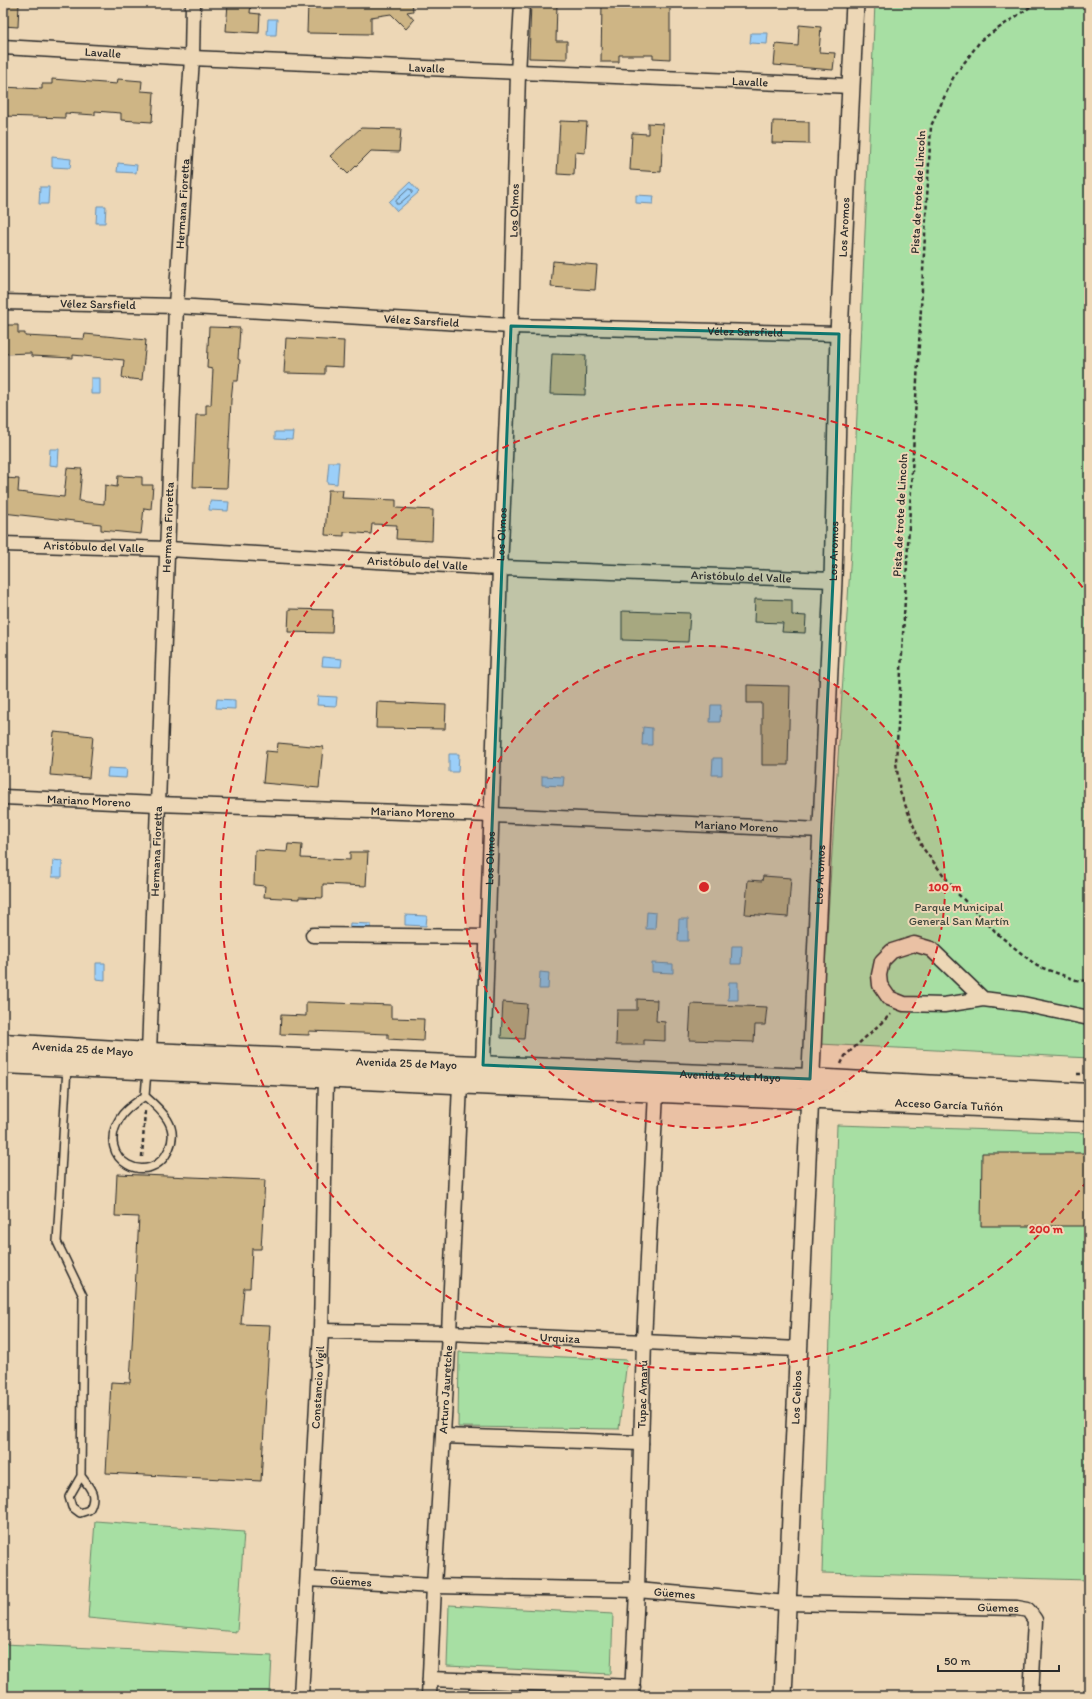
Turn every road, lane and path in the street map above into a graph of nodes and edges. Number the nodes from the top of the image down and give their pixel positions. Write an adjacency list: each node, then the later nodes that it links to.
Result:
1 (193, 3): 6 (street, Hermana Fioretta)
2 (522, 3): 7 (street, Los Olmos)
3 (854, 3): 8 (street, Los Aromos)
4 (1036, 3): 23 (path, Pista de trote de Lincoln)
5 (3, 47): 6 (street, Lavalle)
6 (192, 58): 7 (street, Lavalle); 10 (street, Hermana Fioretta)
7 (518, 73): 8 (street, Lavalle); 11 (street, Los Olmos)
8 (851, 86): 12 (street, Los Aromos)
9 (3, 302): 10 (street, Vélez Sarsfield)
10 (176, 306): 11 (street, Vélez Sarsfield); 14 (street, Hermana Fioretta)
11 (511, 326): 12 (street, Vélez Sarsfield); 15 (street, Los Olmos)
12 (839, 334): 16 (street, Los Aromos)
13 (3, 544): 14 (street, Aristóbulo del Valle)
14 (168, 549): 15 (street, Aristóbulo del Valle); 18 (street, Hermana Fioretta)
15 (500, 568): 16 (street, Aristóbulo del Valle); 19 (street, Los Olmos)
16 (833, 580): 20 (street, Los Aromos)
17 (3, 797): 18 (street, Mariano Moreno)
18 (157, 804): 19 (street, Mariano Moreno); 28 (street, Hermana Fioretta)
19 (493, 815): 20 (street, Mariano Moreno); 22 (street, Los Olmos)
20 (821, 830): 34 (street, Los Aromos)
21 (313, 935): 22 (street)
22 (488, 937): 31 (street, Los Olmos)
23 (1089, 981)
24 (983, 999): 25 (street); 25 (street); 26 (street)
25 (904, 1004): 35 (path)
26 (1089, 1018)
27 (3, 1044): 28 (main road, Avenida 25 de Mayo)
28 (148, 1061): 30 (main road, Avenida 25 de Mayo); 32 (main road, Avenida 25 de Mayo); 33 (main road, Avenida 25 de Mayo); 40 (lane)
29 (3, 1063): 32 (main road, Avenida 25 de Mayo)
30 (461, 1064): 31 (main road, Avenida 25 de Mayo); 36 (main road)
31 (483, 1065): 34 (main road, Avenida 25 de Mayo); 37 (main road)
32 (67, 1066): 50 (lane)
33 (326, 1078): 36 (main road, Avenida 25 de Mayo); 44 (street, Constancio Vigil)
34 (810, 1079): 35 (main road, Acceso García Tuñón); 41 (street, Los Aromos)
35 (839, 1080): 39 (main road, Acceso García Tuñón)
36 (460, 1084): 37 (main road, Avenida 25 de Mayo); 45 (street, Arturo Jauretche)
37 (482, 1085): 38 (main road, Avenida 25 de Mayo)
38 (656, 1092): 41 (main road, Avenida 25 de Mayo); 46 (street, Tupac Amarú)
39 (1089, 1094)
40 (145, 1096): 43 (path); 43 (lane); 43 (lane)
41 (809, 1099): 42 (main road, Acceso García Tuñón); 47 (street, Los Ceibos)
42 (1089, 1111)
43 (142, 1168)
44 (321, 1331): 45 (street, Urquiza); 51 (street, Constancio Vigil)
45 (449, 1334): 46 (street, Urquiza); 48 (street, Arturo Jauretche)
46 (644, 1341): 47 (street, Urquiza); 49 (street, Tupac Amarú)
47 (798, 1349): 54 (street, Los Ceibos)
48 (443, 1436): 49 (street); 52 (street, Arturo Jauretche)
49 (641, 1443): 53 (street, Tupac Amarú)
50 (81, 1476): 50 (lane)
51 (308, 1579): 52 (street, Güemes); 57 (street, Constancio Vigil)
52 (434, 1586): 53 (street, Güemes); 55 (street, Arturo Jauretche)
53 (637, 1590): 54 (street, Güemes); 56 (street, Tupac Amarú)
54 (787, 1603): 59 (street, Los Ceibos); 60 (street, Güemes)
55 (430, 1679): 56 (street); 58 (street, Arturo Jauretche)
56 (632, 1692)
57 (301, 1696)
58 (429, 1696)
59 (783, 1696)
60 (1031, 1696)

